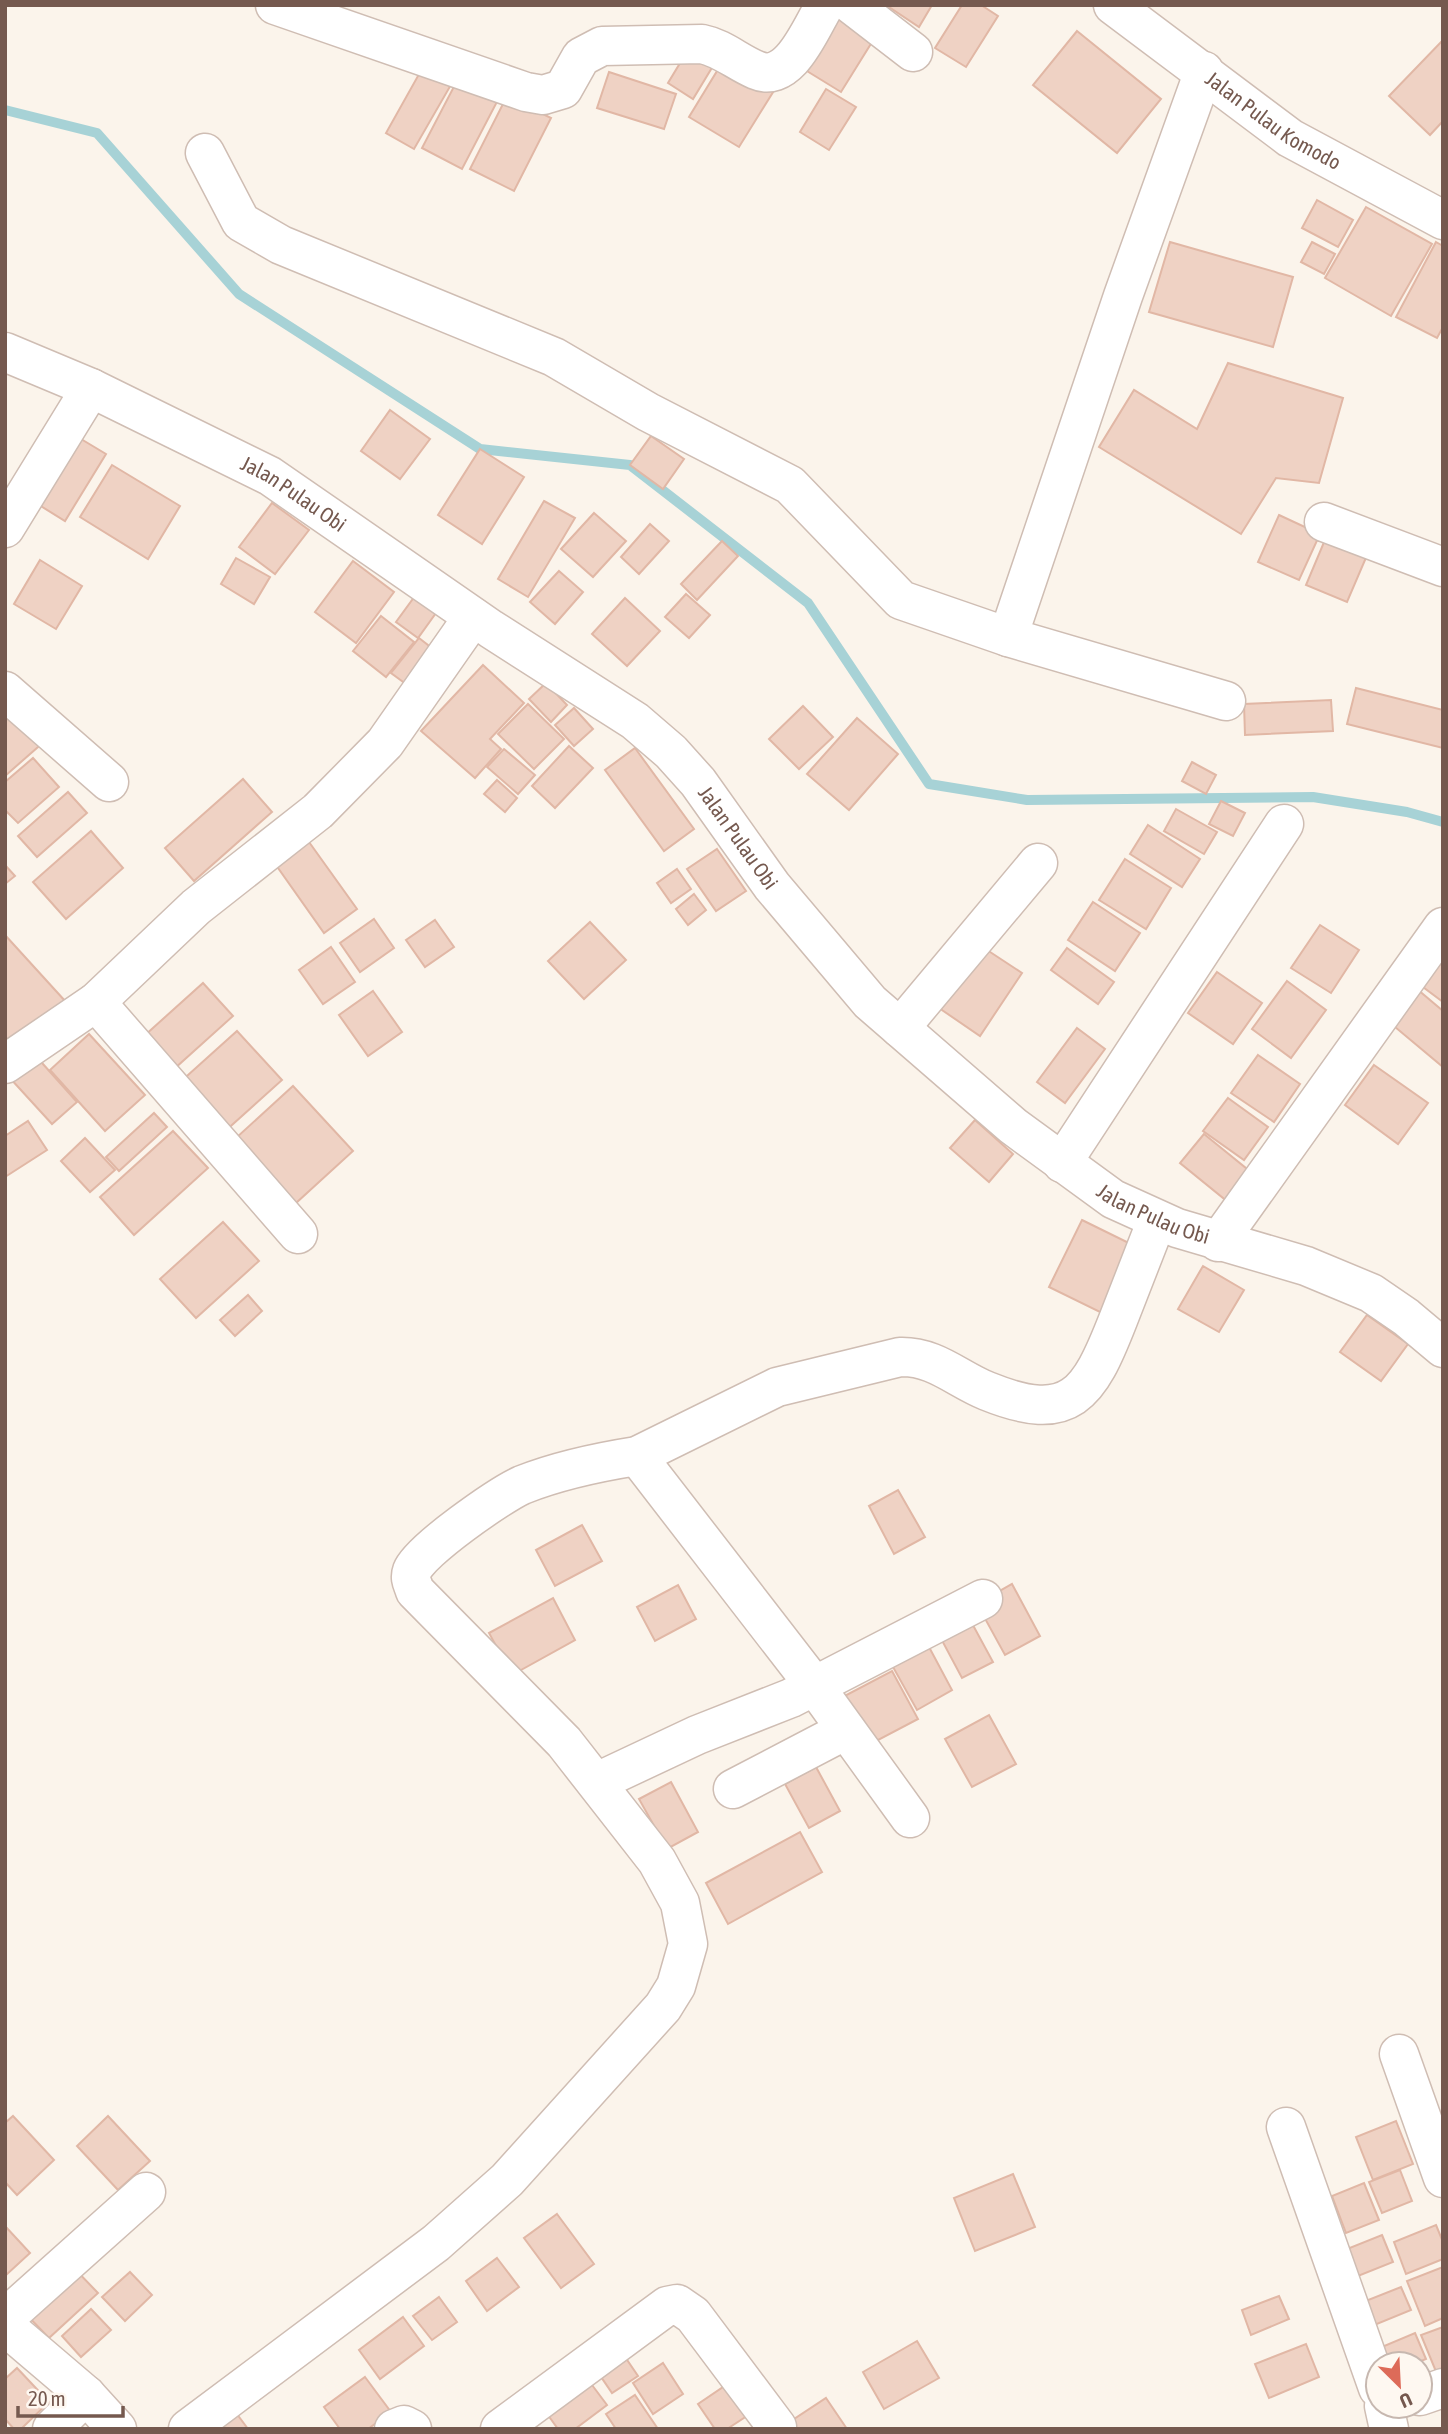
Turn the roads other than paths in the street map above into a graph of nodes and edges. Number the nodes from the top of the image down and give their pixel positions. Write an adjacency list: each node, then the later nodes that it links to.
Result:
1 (275, 5): 2 (street)
2 (825, 5)
3 (852, 5): 5 (street)
4 (1113, 5): 6 (street, Jalan Pulau Komodo)
5 (913, 52)
6 (1204, 71): 8 (street, Jalan Pulau Komodo); 15 (street)
7 (205, 153): 15 (street)
8 (1443, 220)
9 (5, 352): 10 (street, Jalan Pulau Obi)
10 (91, 388): 12 (street); 14 (street, Jalan Pulau Obi)
11 (1324, 522): 13 (street)
12 (5, 528)
13 (1443, 567)
14 (473, 617): 22 (street); 23 (street, Jalan Pulau Obi)
15 (1008, 637): 17 (street)
16 (5, 691): 18 (street)
17 (1226, 701)
18 (109, 782)
19 (1284, 824): 25 (street)
20 (1038, 863): 23 (street)
21 (1443, 927): 28 (street)
22 (96, 1002): 24 (street); 27 (street)
23 (900, 1028): 25 (street, Jalan Pulau Obi)
24 (5, 1064)
25 (1062, 1163): 26 (street, Jalan Pulau Obi)
26 (1157, 1220): 28 (street, Jalan Pulau Obi); 30 (street)
27 (298, 1234)
28 (1218, 1242): 29 (street, Jalan Pulau Obi)
29 (1443, 1348)
30 (637, 1456): 32 (street); 34 (street)
31 (983, 1599): 32 (street)
32 (814, 1685): 33 (street); 34 (street)
33 (846, 1730): 35 (street); 36 (street)
34 (597, 1782): 48 (street)
35 (733, 1789)
36 (910, 1818)
37 (1399, 2054): 39 (street)
38 (1286, 2127): 43 (street)
39 (1443, 2178)
40 (146, 2192): 41 (street)
41 (5, 2318)
42 (5, 2326): 44 (street)
43 (1370, 2350)
44 (86, 2395): 46 (street); 47 (street)
45 (777, 2427): 51 (street)
46 (52, 2429)
47 (117, 2429)
48 (188, 2429)
49 (394, 2429): 50 (street)
50 (412, 2429)
51 (500, 2429)

